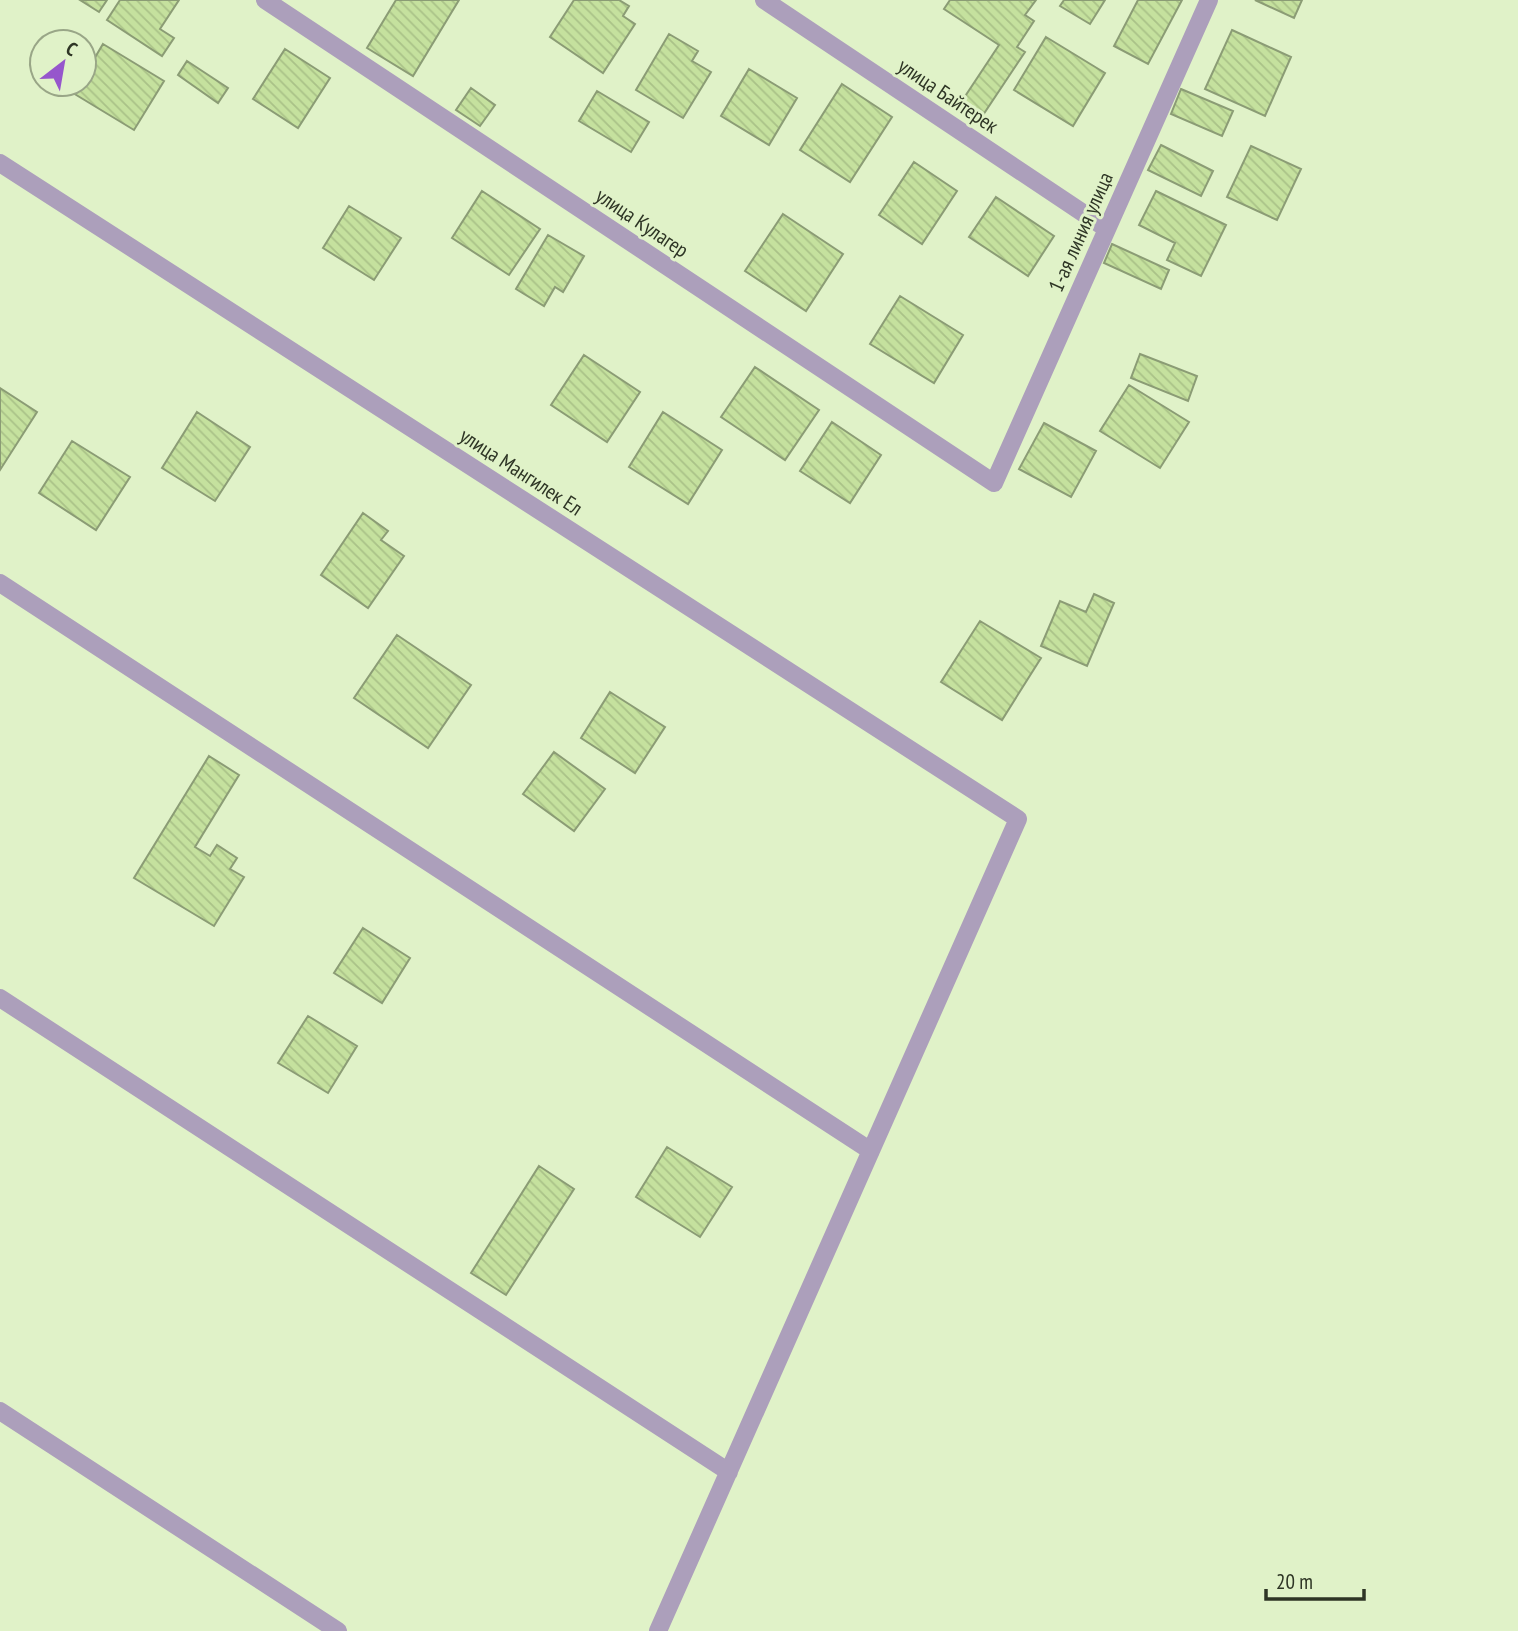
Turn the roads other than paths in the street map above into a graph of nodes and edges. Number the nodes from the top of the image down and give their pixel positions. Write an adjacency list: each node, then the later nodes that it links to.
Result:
1 (265, 0): 6 (street, улица Кулагер)
2 (764, 0): 5 (street, улица Байтерек)
3 (1209, 0): 5 (street, 1-ая линия улица)
4 (0, 163): 9 (street, улица Мангилек Ел)
5 (1107, 229): 6 (street, 1-ая линия улица)
6 (994, 483)
7 (0, 583): 9 (street)
8 (0, 998): 11 (street)
9 (871, 1151): 11 (street)
10 (0, 1411): 12 (street)
11 (729, 1472): 13 (street)
12 (338, 1631)
13 (658, 1631)

